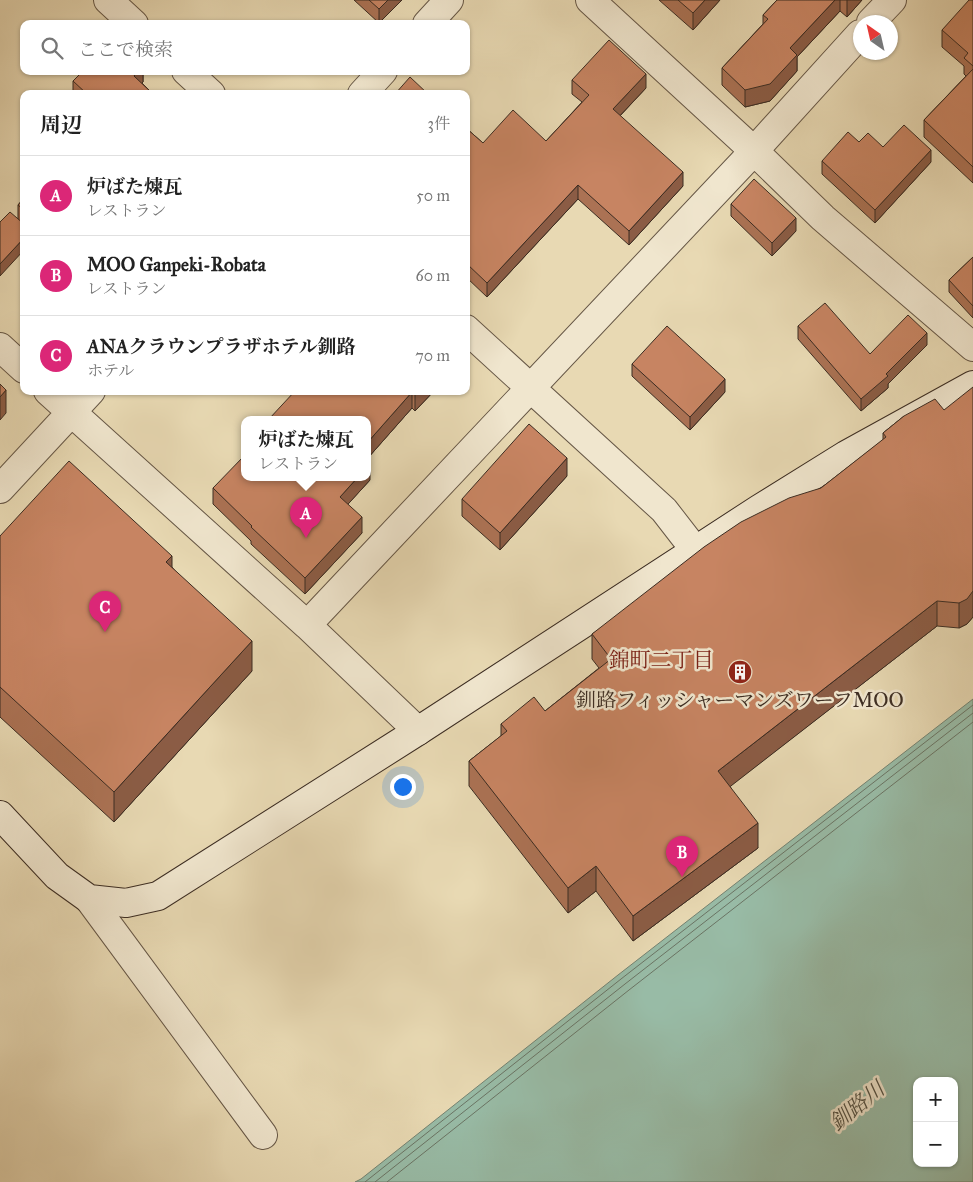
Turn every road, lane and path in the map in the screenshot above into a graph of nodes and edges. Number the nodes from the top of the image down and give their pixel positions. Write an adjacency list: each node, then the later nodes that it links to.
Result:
1 (108, 0): 6 (street)
2 (449, 0): 7 (street)
3 (590, 0): 13 (street)
4 (892, 0): 5 (street)
5 (878, 15)
6 (130, 20)
7 (431, 20)
8 (853, 42): 13 (street)
9 (190, 75): 11 (street)
10 (379, 75): 12 (street)
11 (207, 90)
12 (365, 90)
13 (754, 151): 16 (street); 19 (street)
14 (470, 333): 19 (street)
15 (0, 347): 17 (street)
16 (973, 347)
17 (20, 365)
18 (973, 385): 24 (street)
19 (530, 388): 24 (street); 25 (street)
20 (52, 395): 22 (street)
21 (88, 395): 22 (street)
22 (72, 413): 23 (street); 25 (street)
23 (0, 489)
24 (695, 550): 26 (street)
25 (307, 625): 26 (street)
26 (418, 730): 28 (street)
27 (0, 815): 28 (street)
28 (89, 899): 29 (street)
29 (263, 1135)

